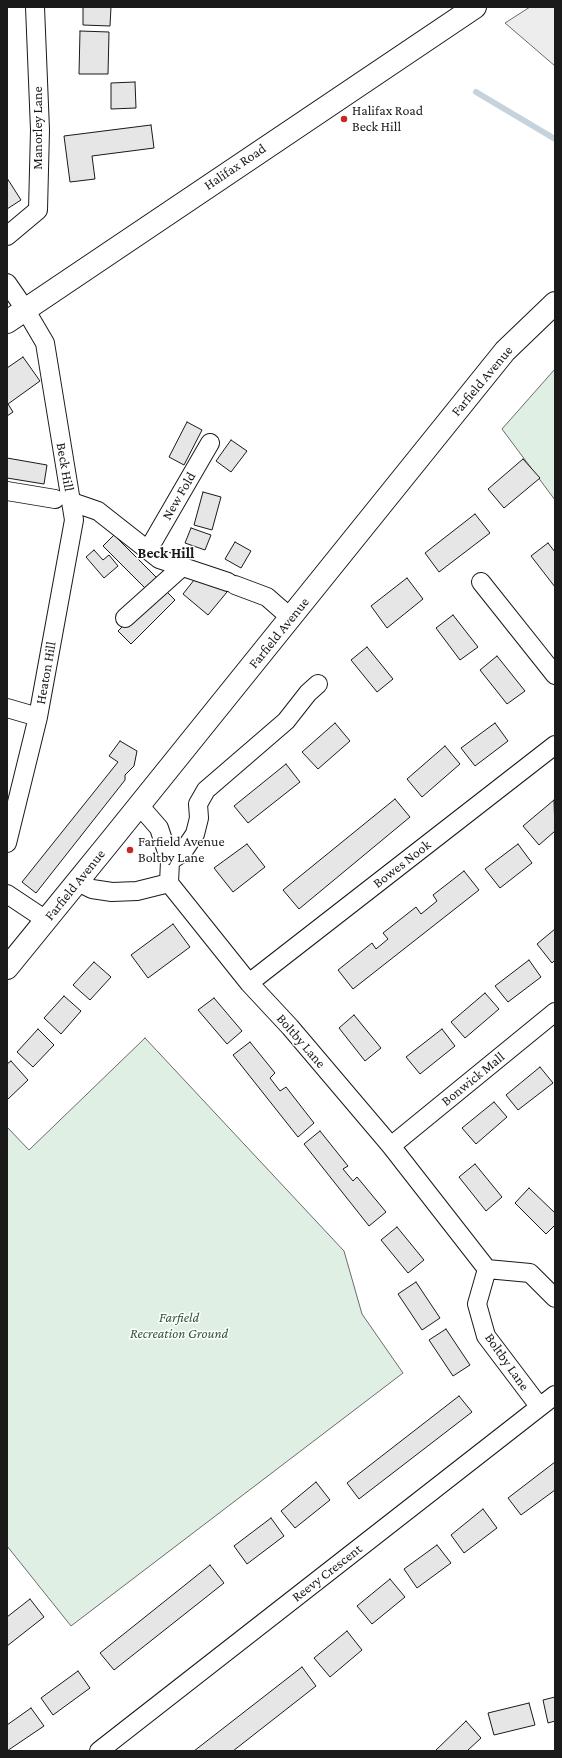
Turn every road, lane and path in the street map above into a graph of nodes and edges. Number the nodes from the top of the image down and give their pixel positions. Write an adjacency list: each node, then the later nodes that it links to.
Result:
1 (35, 7): 3 (street, Manorley Lane)
2 (470, 11): 6 (main road, Halifax Road)
3 (7, 236)
4 (7, 283): 6 (street, Beck Hill)
5 (555, 303): 15 (main road, Farfield Avenue)
6 (25, 309): 7 (main road, Halifax Road); 10 (street, Beck Hill)
7 (7, 322)
8 (210, 443): 11 (street, New Fold)
9 (7, 491): 10 (street)
10 (63, 500): 11 (street, Beck Hill); 19 (street, Heaton Hill)
11 (148, 550): 12 (street, Beck Hill)
12 (183, 566): 14 (street); 15 (street, Beck Hill)
13 (481, 582): 16 (street)
14 (126, 618)
15 (291, 618): 21 (main road, Farfield Avenue)
16 (555, 675)
17 (318, 684): 23 (street)
18 (7, 708): 19 (street)
19 (38, 717): 22 (street, Heaton Hill)
20 (555, 745): 29 (street, Bowes Nook)
21 (140, 805): 23 (street); 24 (main road, Farfield Avenue)
22 (7, 842)
23 (170, 861): 25 (street)
24 (78, 882): 25 (street); 27 (main road, Farfield Avenue)
25 (168, 883): 29 (street, Boltby Lane)
26 (7, 894): 27 (street)
27 (46, 920): 28 (main road, Farfield Avenue)
28 (7, 968)
29 (249, 983): 31 (street, Boltby Lane)
30 (555, 1012): 31 (street, Bonwick Mall)
31 (391, 1146): 32 (street, Boltby Lane)
32 (487, 1269): 33 (street); 35 (street, Boltby Lane)
33 (555, 1298)
34 (555, 1394): 35 (street, Reevy Crescent)
35 (539, 1406): 36 (street, Reevy Crescent)
36 (99, 1751)

